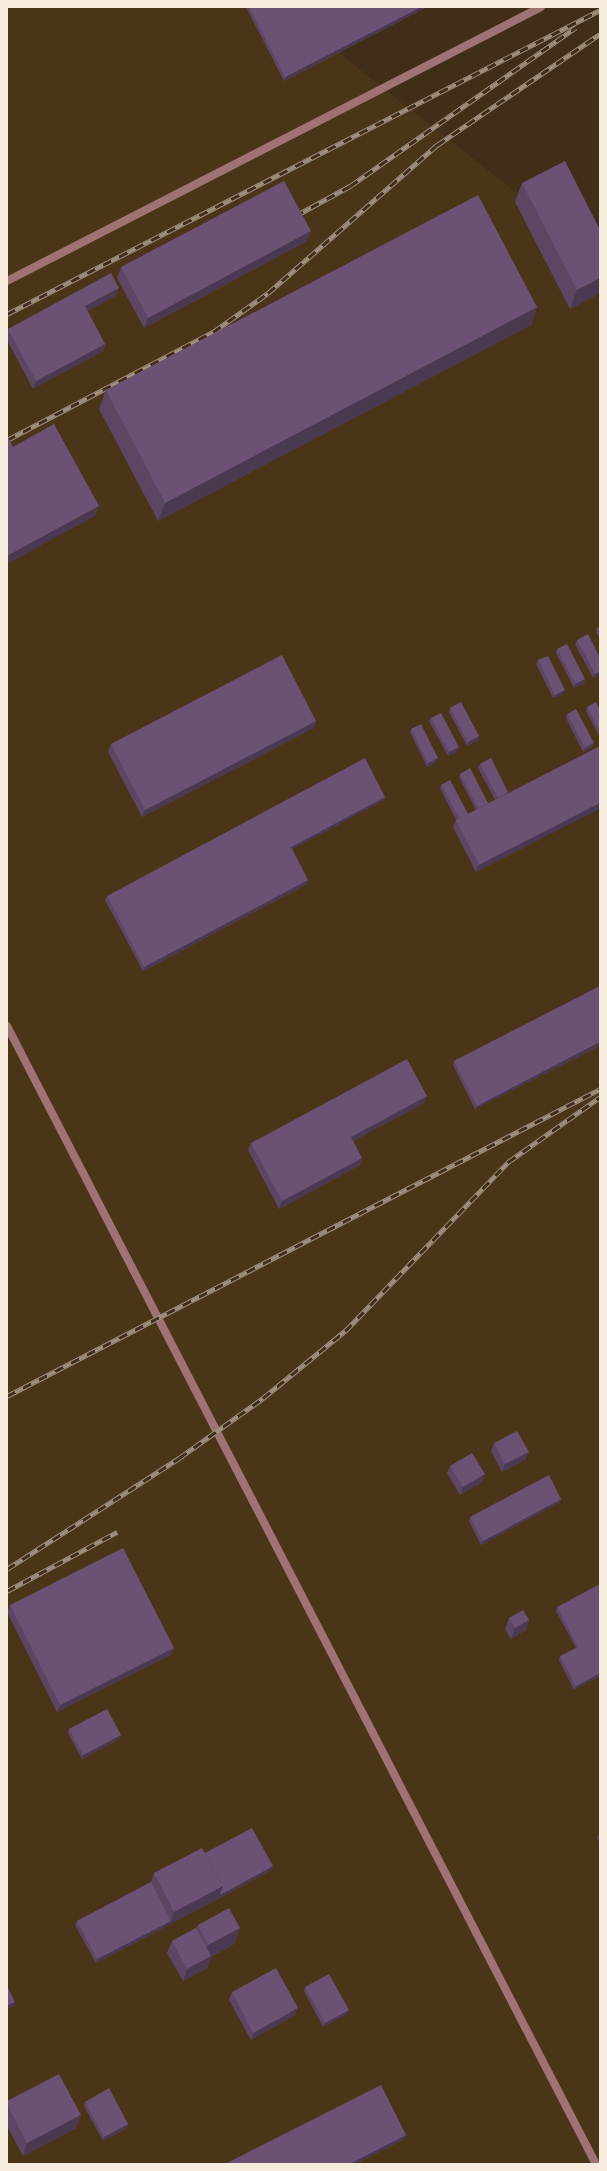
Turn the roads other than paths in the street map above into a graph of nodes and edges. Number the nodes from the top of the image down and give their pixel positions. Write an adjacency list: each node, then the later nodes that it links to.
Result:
1 (541, 7): 2 (lane)
2 (7, 281)
3 (7, 1026): 4 (lane)
4 (596, 2164)

